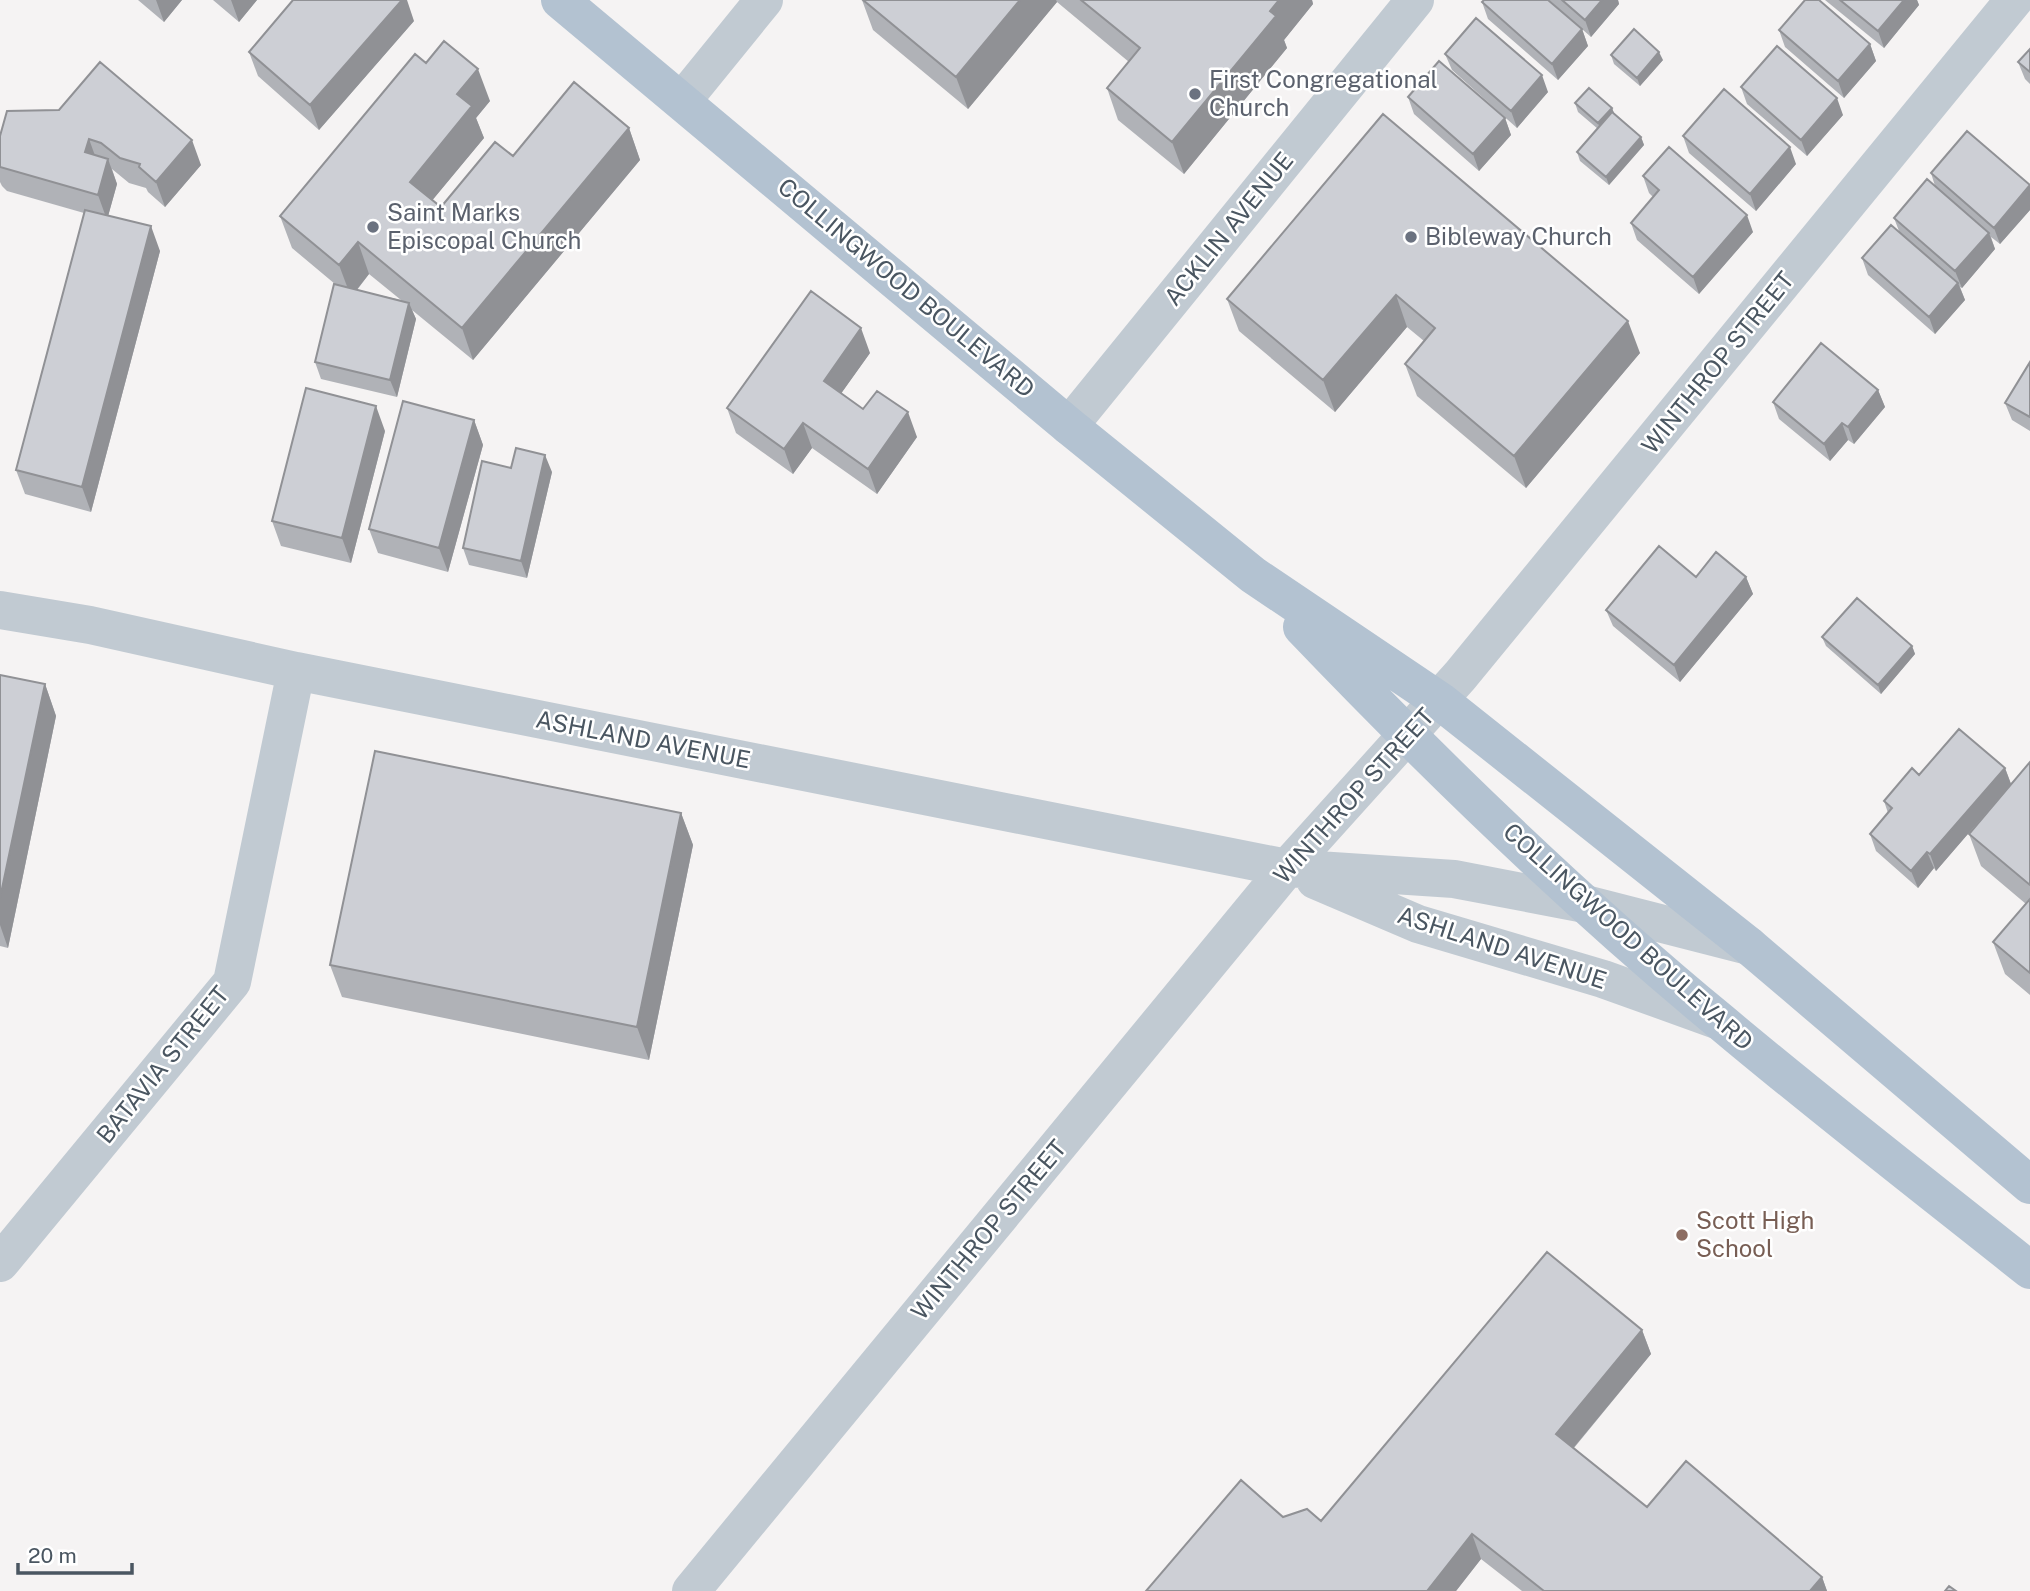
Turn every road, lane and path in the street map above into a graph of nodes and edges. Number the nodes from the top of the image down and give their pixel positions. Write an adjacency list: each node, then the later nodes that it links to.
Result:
1 (560, 0): 5 (main road, COLLINGWOOD BOULEVARD)
2 (764, 0): 5 (street)
3 (1415, 0): 6 (street, ACKLIN AVENUE)
4 (2014, 0): 10 (street, WINTHROP STREET)
5 (682, 101): 6 (main road, COLLINGWOOD BOULEVARD)
6 (1069, 426): 7 (main road, COLLINGWOOD BOULEVARD)
7 (1252, 575): 10 (main road, COLLINGWOOD BOULEVARD); 11 (main road, COLLINGWOOD BOULEVARD)
8 (0, 610): 9 (street, ASHLAND AVENUE)
9 (296, 671): 12 (street, ASHLAND AVENUE); 17 (street, BATAVIA STREET)
10 (1440, 701): 11 (street, WINTHROP STREET); 14 (main road, COLLINGWOOD BOULEVARD)
11 (1406, 736): 12 (street, WINTHROP STREET); 13 (main road, COLLINGWOOD BOULEVARD)
12 (1287, 868): 13 (street, ASHLAND AVENUE); 15 (street, ASHLAND AVENUE); 19 (street, WINTHROP STREET)
13 (1585, 904): 14 (street, ASHLAND AVENUE); 15 (main road, COLLINGWOOD BOULEVARD)
14 (1749, 946): 16 (main road, COLLINGWOOD BOULEVARD)
15 (1720, 1022): 18 (main road, COLLINGWOOD BOULEVARD)
16 (2030, 1185)
17 (0, 1263)
18 (2030, 1270)
19 (691, 1591)

